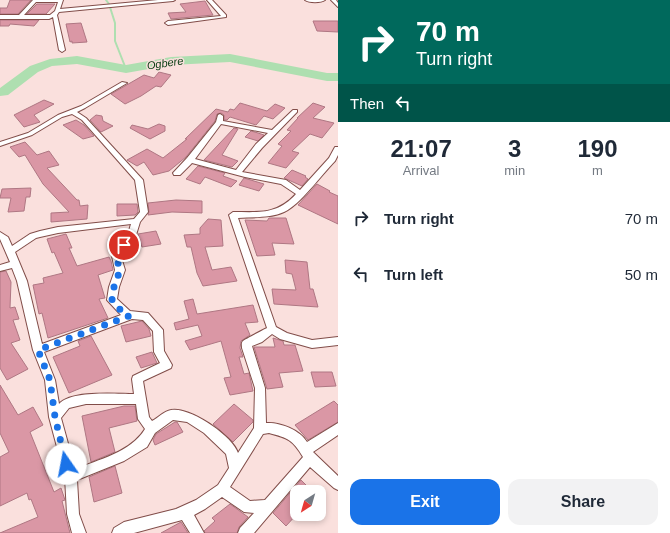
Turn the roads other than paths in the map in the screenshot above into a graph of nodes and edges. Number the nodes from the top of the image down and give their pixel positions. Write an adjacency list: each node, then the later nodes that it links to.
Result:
1 (61, 0): 9 (street); 11 (street)
2 (173, 0): 7 (street)
3 (209, 0): 12 (street)
4 (307, 0): 5 (street)
5 (323, 0)
6 (333, 0): 8 (street)
7 (160, 1): 9 (street)
8 (338, 6)
9 (56, 13): 11 (street); 13 (street)
10 (0, 16): 11 (street)
11 (20, 17)
12 (168, 23)
13 (62, 50)
14 (124, 83): 15 (street)
15 (72, 111): 18 (street); 24 (street)
16 (295, 111): 17 (street)
17 (273, 132): 20 (street); 22 (street)
18 (0, 144)
19 (338, 149): 23 (street)
20 (190, 160): 21 (street); 22 (street)
21 (177, 173)
22 (237, 173): 23 (street)
23 (300, 193): 30 (street)
24 (136, 221): 26 (street); 29 (street)
25 (0, 235): 26 (street)
26 (10, 252): 27 (street)
27 (15, 264): 28 (street); 32 (street)
28 (0, 268)
29 (129, 316): 32 (street); 33 (street)
30 (272, 329): 31 (street); 37 (street)
31 (338, 341)
32 (38, 350): 34 (street)
33 (140, 399): 34 (street); 36 (street)
34 (55, 417): 40 (street)
35 (338, 428): 38 (street)
36 (151, 429): 39 (street); 40 (street)
37 (260, 429): 38 (street); 39 (street)
38 (308, 454): 41 (street); 43 (street)
39 (235, 470): 42 (street)
40 (70, 477): 45 (street)
41 (338, 484)
42 (222, 489): 43 (street); 44 (street)
43 (268, 506): 48 (street)
44 (185, 512): 46 (street); 47 (street)
45 (79, 533)
46 (118, 533)
47 (197, 533)
48 (245, 533)

